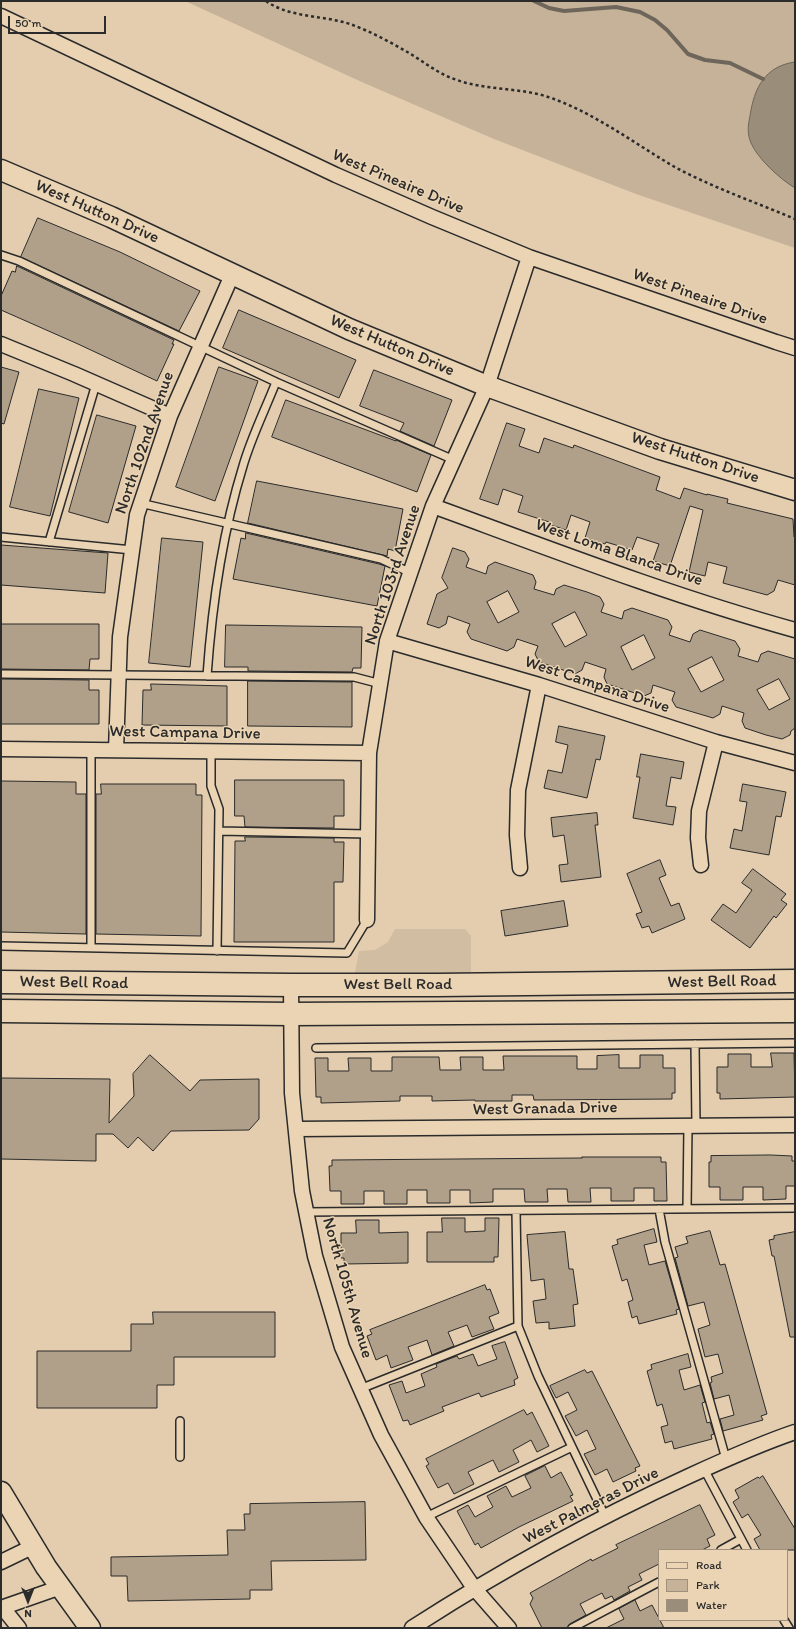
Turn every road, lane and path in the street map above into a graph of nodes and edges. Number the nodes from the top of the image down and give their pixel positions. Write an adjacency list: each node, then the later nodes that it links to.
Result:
1 (266, 1): 4 (path)
2 (1, 16): 6 (street, West Pineaire Drive)
3 (1, 170): 7 (street, West Hutton Drive)
4 (795, 219)
5 (1, 254): 9 (lane)
6 (529, 257): 10 (street, West Pineaire Drive); 13 (street, North 103rd Avenue)
7 (232, 275): 9 (street, North 102nd Avenue); 13 (street, West Hutton Drive)
8 (1, 344): 12 (street)
9 (200, 346): 11 (lane); 14 (street, North 102nd Avenue)
10 (795, 348)
11 (276, 382): 15 (lane); 19 (lane)
12 (96, 384): 14 (street); 21 (lane)
13 (487, 386): 15 (street, North 103rd Avenue); 16 (street, West Hutton Drive)
14 (170, 416): 17 (street, North 102nd Avenue)
15 (454, 460): 18 (street, North 103rd Avenue)
16 (795, 490)
17 (140, 503): 19 (lane); 22 (street, North 102nd Avenue)
18 (433, 506): 23 (street, North 103rd Avenue); 24 (street, West Loma Blanca Drive)
19 (228, 524): 23 (lane); 28 (lane)
20 (1, 537): 21 (lane)
21 (50, 542): 22 (lane)
22 (132, 550): 27 (street, North 102nd Avenue)
23 (411, 573): 25 (street, North 103rd Avenue)
24 (795, 630)
25 (387, 641): 29 (street, North 103rd Avenue); 30 (street, West Campana Drive)
26 (1, 674): 27 (lane)
27 (119, 675): 28 (lane); 34 (street, North 102nd Avenue)
28 (207, 676): 29 (lane)
29 (380, 684): 36 (street, North 103rd Avenue)
30 (538, 685): 31 (street, West Campana Drive); 41 (street)
31 (716, 742): 37 (street, West Campana Drive); 40 (street)
32 (1, 749): 33 (street, West Campana Drive)
33 (91, 750): 34 (street, West Campana Drive); 44 (lane)
34 (116, 750): 35 (street, West Campana Drive)
35 (211, 751): 36 (street, West Campana Drive); 38 (lane)
36 (369, 753): 39 (street, North 103rd Avenue)
37 (795, 763)
38 (219, 830): 39 (lane); 45 (lane)
39 (368, 834): 42 (street, North 103rd Avenue)
40 (701, 865)
41 (520, 868)
42 (367, 920): 45 (lane)
43 (1, 946): 44 (lane)
44 (90, 948): 45 (lane)
45 (217, 951)
46 (795, 981): 48 (main road, West Bell Road)
47 (1, 982): 48 (main road, West Bell Road)
48 (291, 985): 51 (street, North 105th Avenue)
49 (1, 1011): 51 (main road, West Bell Road)
50 (795, 1011): 51 (main road, West Bell Road)
51 (291, 1014): 57 (street, North 105th Avenue)
52 (795, 1043): 53 (lane)
53 (696, 1044): 54 (lane); 56 (lane)
54 (316, 1048)
55 (795, 1124): 56 (street, West Granada Drive)
56 (692, 1126): 57 (street, West Granada Drive); 59 (lane)
57 (296, 1129): 62 (street, North 105th Avenue)
58 (795, 1208): 59 (lane)
59 (688, 1209): 60 (lane)
60 (659, 1210): 61 (lane); 69 (lane)
61 (516, 1211): 62 (lane); 63 (lane)
62 (306, 1212): 64 (street, North 105th Avenue)
63 (518, 1326): 64 (lane); 67 (lane)
64 (360, 1389): 73 (street, North 105th Avenue)
65 (180, 1421): 68 (lane)
66 (795, 1432): 69 (street, West Palmeras Drive)
67 (572, 1447): 72 (lane); 73 (lane)
68 (180, 1457)
69 (726, 1459): 70 (street, West Palmeras Drive)
70 (704, 1470): 72 (street, West Palmeras Drive); 74 (lane)
71 (1, 1492): 75 (street)
72 (605, 1516): 81 (street, West Palmeras Drive)
73 (426, 1517): 81 (street, North 105th Avenue)
74 (741, 1539): 76 (lane); 77 (lane)
75 (34, 1546): 78 (street); 80 (street)
76 (722, 1549)
77 (746, 1549)
78 (1, 1562)
79 (658, 1583): 87 (lane)
80 (61, 1587): 82 (street); 84 (street)
81 (474, 1588): 85 (street, West Palmeras Drive); 86 (street, North 105th Avenue)
82 (2, 1608): 83 (street)
83 (19, 1628)
84 (90, 1628)
85 (412, 1628)
86 (509, 1628)
87 (572, 1628)

